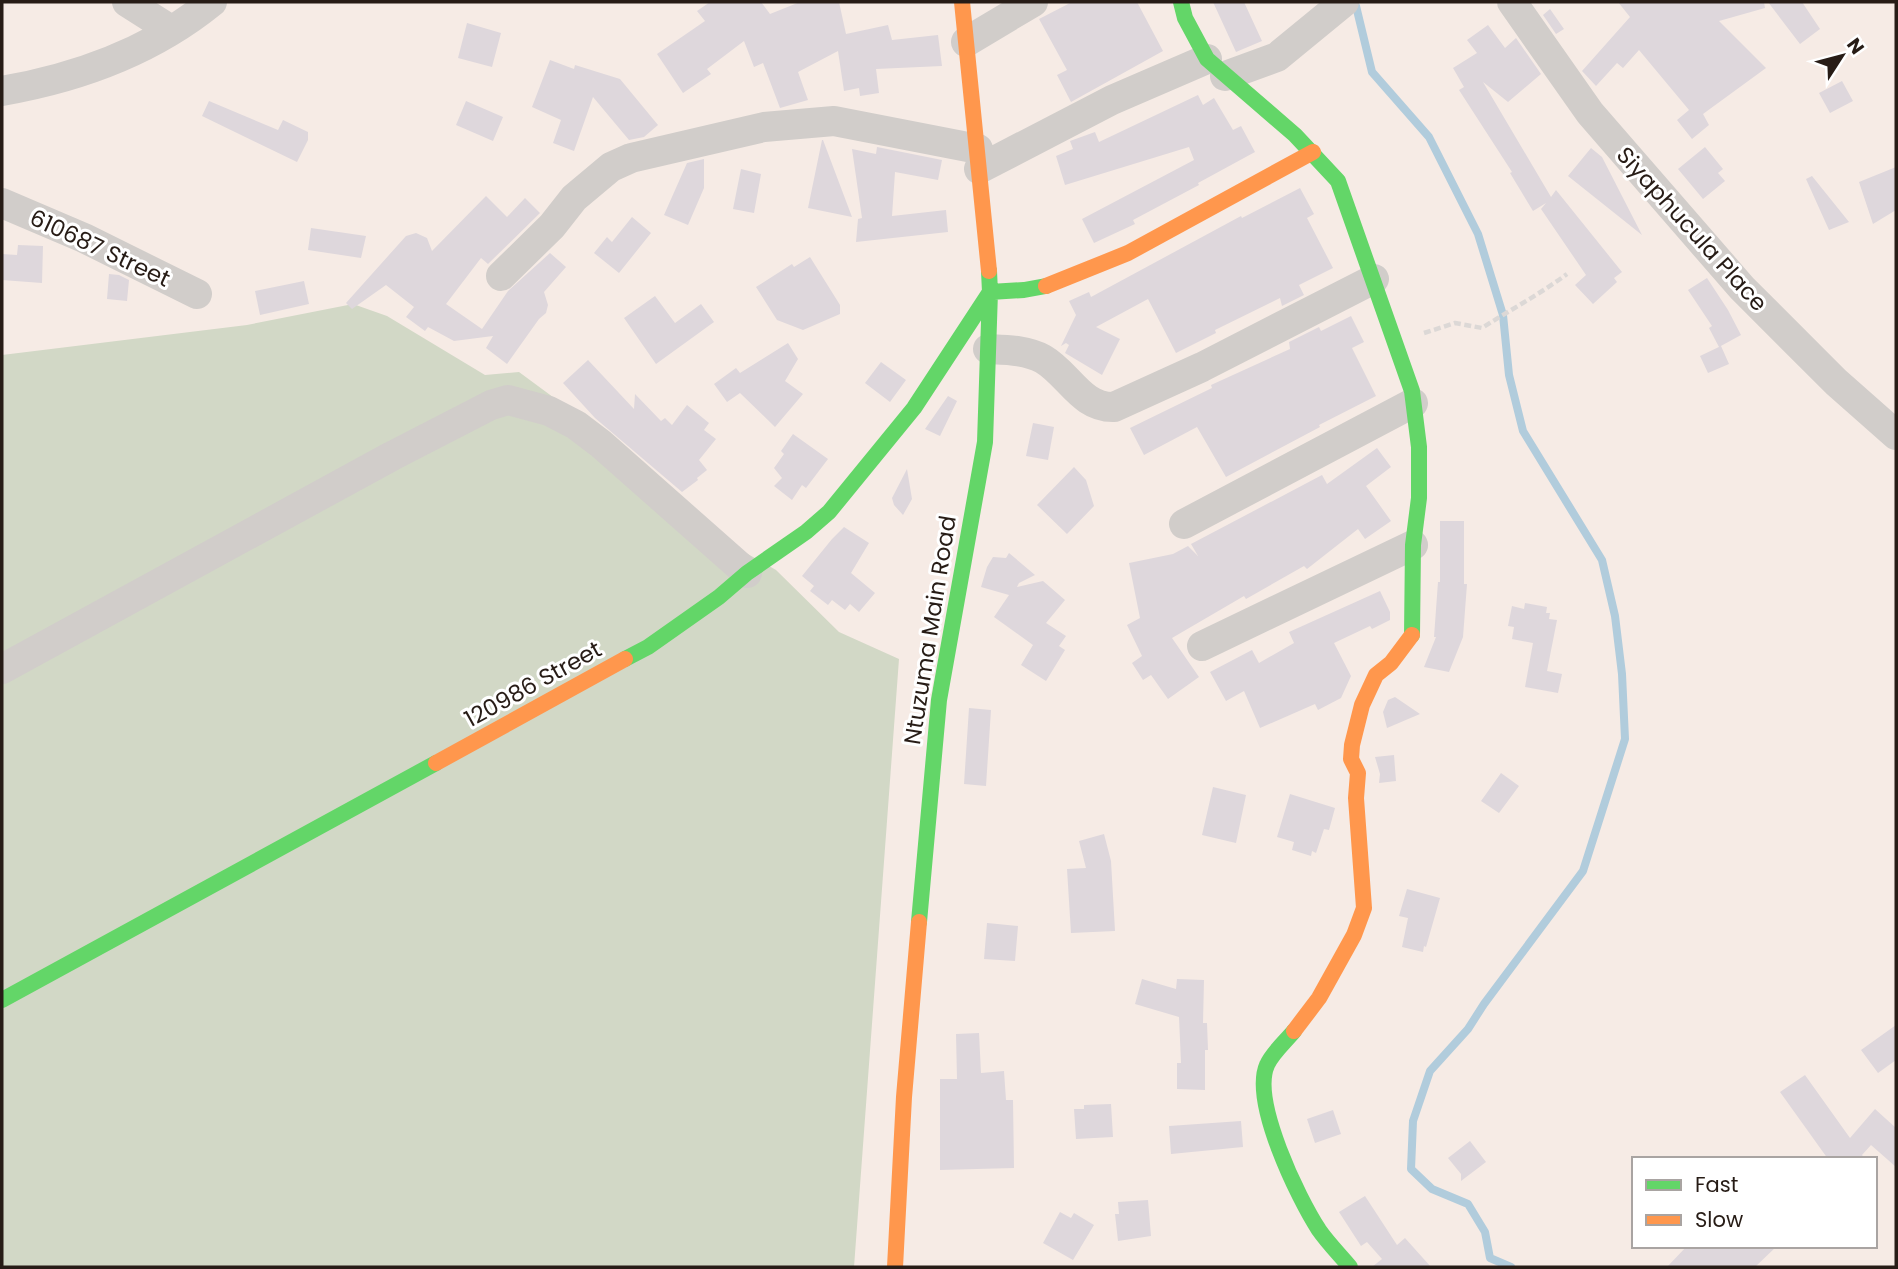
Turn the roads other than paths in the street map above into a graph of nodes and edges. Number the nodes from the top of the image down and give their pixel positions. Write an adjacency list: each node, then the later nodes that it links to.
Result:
1 (127, 2): 8 (street)
2 (212, 2): 8 (street)
3 (962, 2): 9 (street, Ntuzuma Main Road)
4 (1033, 2): 9 (street)
5 (1181, 2): 10 (street)
6 (1345, 2): 10 (street)
7 (1512, 2): 21 (street, Siyaphucula Place)
8 (171, 30): 11 (street)
9 (967, 42): 13 (street, Ntuzuma Main Road)
10 (1216, 68): 12 (street); 13 (street)
11 (2, 91)
12 (1313, 152): 16 (street); 17 (street)
13 (979, 159): 15 (street); 17 (street, Ntuzuma Main Road)
14 (2, 203): 18 (street, 610687 Street)
15 (501, 276)
16 (1374, 279): 19 (street); 20 (street)
17 (990, 292): 19 (street, Ntuzuma Main Road); 24 (street, 120986 Street)
18 (197, 294)
19 (988, 349): 28 (street, Ntuzuma Main Road)
20 (1413, 403): 22 (street); 23 (street)
21 (1896, 435)
22 (1184, 524)
23 (1413, 545): 25 (street); 29 (street)
24 (747, 573): 26 (street); 27 (street, 120986 Street)
25 (1202, 646)
26 (2, 669)
27 (2, 1000)
28 (895, 1267)
29 (1350, 1267)

